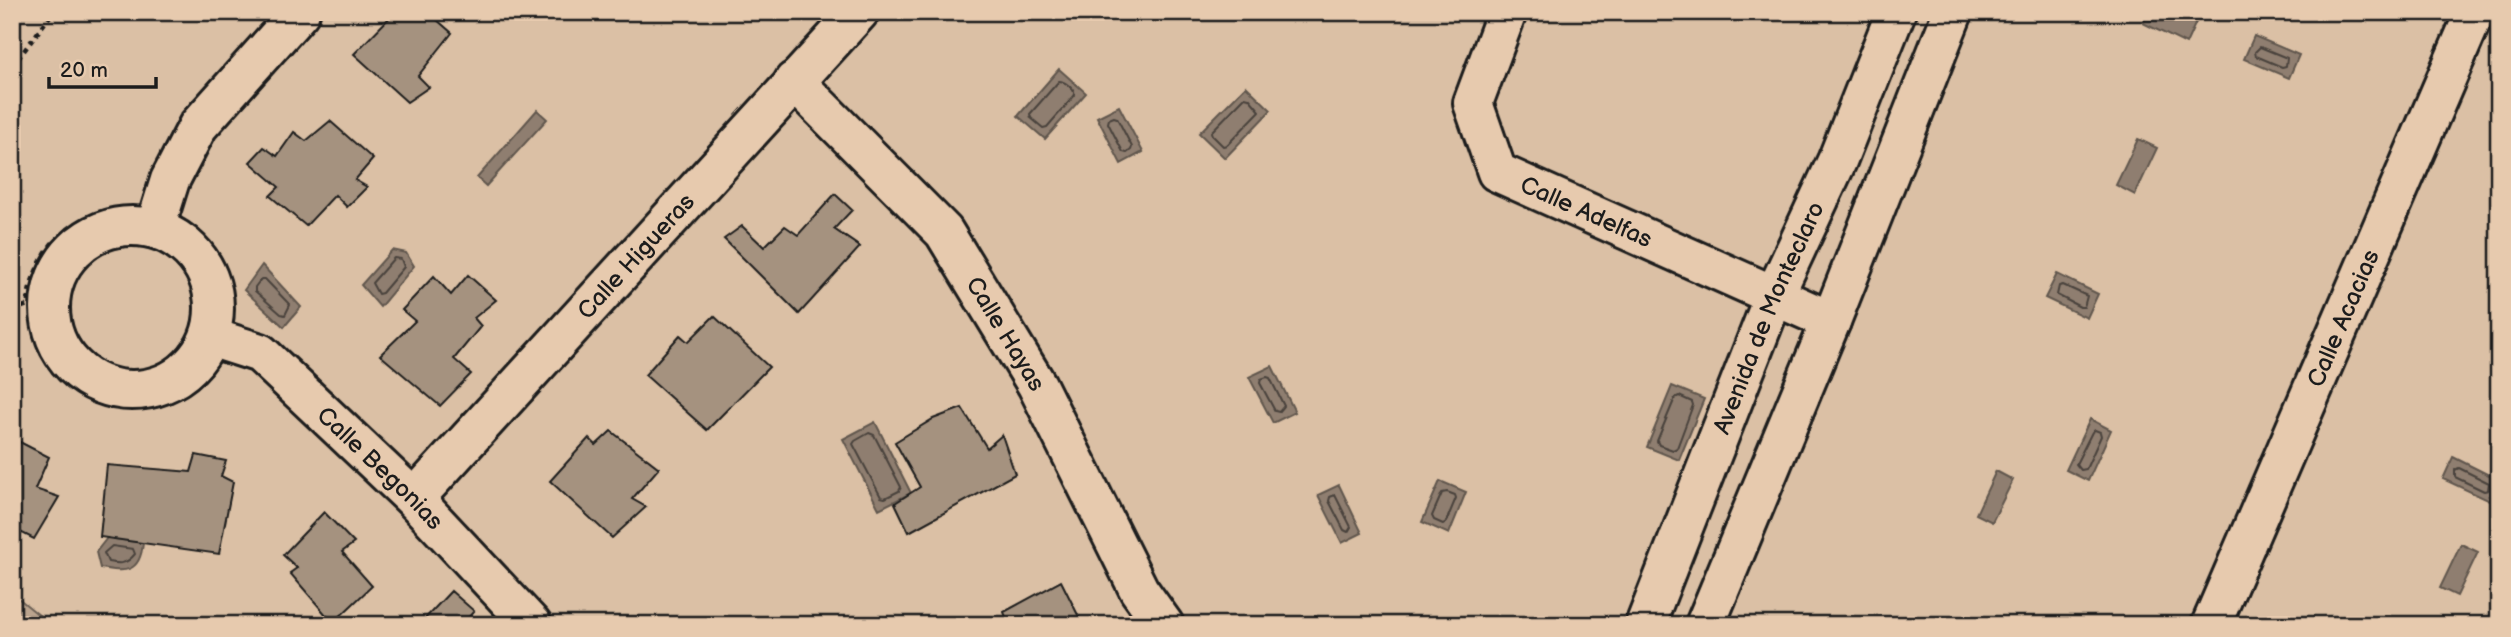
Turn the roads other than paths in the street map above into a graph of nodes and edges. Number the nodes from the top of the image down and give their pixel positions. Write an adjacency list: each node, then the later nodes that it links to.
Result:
1 (300, 12): 8 (street)
2 (859, 12): 7 (street, Calle Higueras)
3 (1507, 12): 9 (street, Calle Adelfas)
4 (1896, 12): 9 (street, Avenida de Monteclaro)
5 (1954, 12): 10 (street)
6 (2475, 12): 17 (street, Calle Acacias)
7 (794, 81): 12 (street, Calle Higueras); 14 (street, Calle Hayas)
8 (143, 215): 11 (street); 11 (street)
9 (1774, 296): 10 (street, Calle Adelfas); 15 (street, Avenida de Monteclaro)
10 (1831, 321): 16 (street)
11 (210, 337): 12 (street, Calle Begonias)
12 (414, 499): 13 (street, Calle Begonias)
13 (533, 625)
14 (1164, 625)
15 (1644, 625)
16 (1705, 625)
17 (2211, 625)

